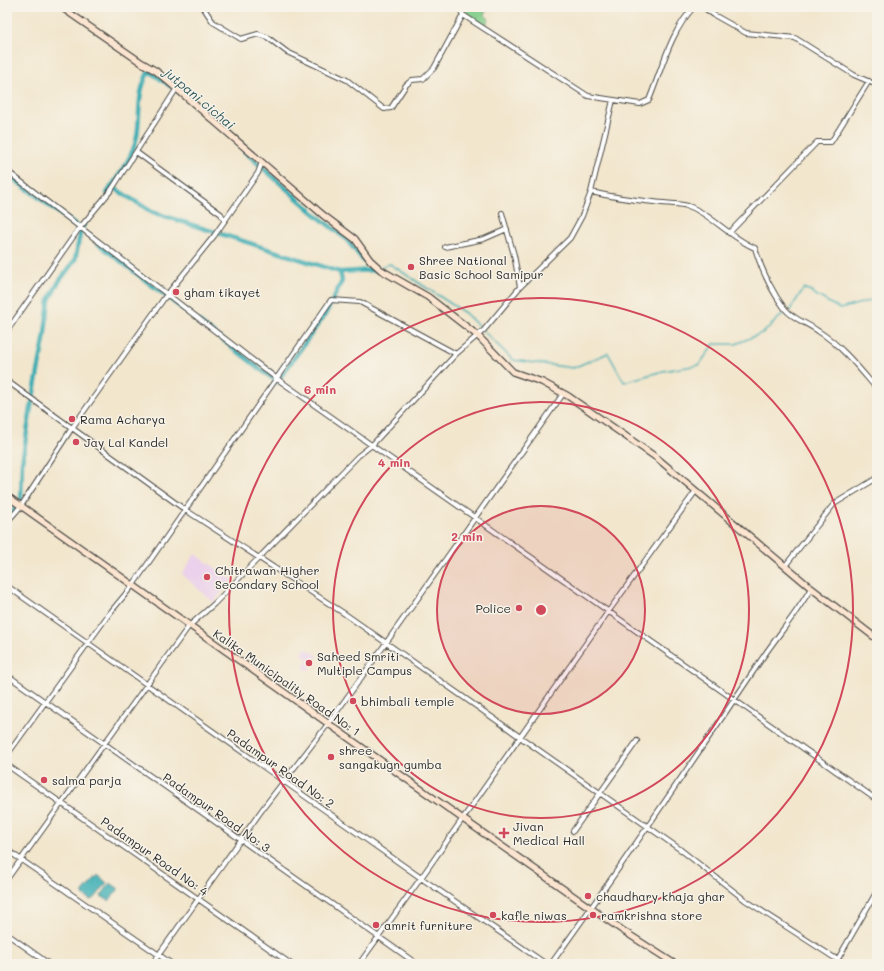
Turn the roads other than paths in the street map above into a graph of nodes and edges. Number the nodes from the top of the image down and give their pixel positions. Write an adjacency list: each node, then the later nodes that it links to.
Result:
1 (62, 7): 9 (street)
2 (203, 7): 6 (street)
3 (459, 7): 6 (street)
4 (694, 7): 10 (street)
5 (703, 7): 7 (street)
6 (463, 15): 10 (street)
7 (869, 81): 8 (street); 19 (street)
8 (876, 82)
9 (177, 88): 11 (street); 12 (street)
10 (613, 100): 14 (street)
11 (136, 152): 16 (street); 17 (street)
12 (262, 162): 16 (street); 24 (street)
13 (7, 171): 17 (street)
14 (591, 192): 19 (street); 21 (street)
15 (502, 213): 18 (street)
16 (224, 220): 22 (street)
17 (79, 228): 22 (street); 23 (street)
18 (507, 229): 20 (street); 21 (street)
19 (730, 233): 28 (street)
20 (445, 247)
21 (520, 287): 24 (street)
22 (168, 294): 26 (street); 30 (street)
23 (7, 331)
24 (478, 335): 25 (street); 29 (street)
25 (456, 354): 26 (street); 31 (street)
26 (276, 380): 31 (street); 36 (street)
27 (7, 382): 30 (street)
28 (877, 390)
29 (563, 394): 33 (street); 37 (street)
30 (72, 428): 35 (street); 36 (street)
31 (372, 445): 37 (street); 39 (street)
32 (877, 478): 40 (street)
33 (695, 492): 40 (street); 44 (street)
34 (7, 496): 35 (street, Kalika Municipality Road No: 1)
35 (21, 506): 38 (street); 41 (street, Kalika Municipality Road No: 1)
36 (184, 509): 39 (street); 41 (street)
37 (475, 518): 44 (street); 48 (street)
38 (7, 522)
39 (258, 559): 45 (street); 48 (street)
40 (786, 566): 43 (street)
41 (133, 585): 45 (street, Kalika Municipality Road No: 1); 47 (street)
42 (7, 586): 47 (street, Padampur Road No: 2)
43 (811, 588): 46 (street); 51 (street)
44 (608, 612): 51 (street); 54 (street)
45 (189, 626): 50 (street); 53 (street, Kalika Municipality Road No: 1)
46 (877, 639)
47 (88, 643): 50 (street, Padampur Road No: 2); 52 (street)
48 (386, 643): 53 (street); 54 (street)
49 (7, 675): 52 (street, Padampur Road No: 3)
50 (147, 685): 56 (street); 59 (street, Padampur Road No: 2)
51 (735, 700): 61 (street); 64 (street)
52 (46, 703): 56 (street, Padampur Road No: 3); 57 (street)
53 (328, 724): 59 (street); 63 (street, Kalika Municipality Road No: 1)
54 (520, 736): 60 (street); 63 (street)
55 (637, 741): 60 (street)
56 (104, 744): 62 (street); 66 (street, Padampur Road No: 3)
57 (7, 755)
58 (7, 765): 62 (street, Padampur Road No: 4)
59 (283, 781): 66 (street); 69 (street, Padampur Road No: 2)
60 (600, 793): 64 (street); 65 (street)
61 (877, 800)
62 (62, 804): 68 (street); 72 (street, Padampur Road No: 4)
63 (463, 819): 69 (street); 73 (street, Kalika Municipality Road No: 1)
64 (646, 827): 73 (street); 77 (street)
65 (573, 831)
66 (241, 841): 72 (street); 75 (street, Padampur Road No: 3)
67 (7, 850): 68 (street)
68 (21, 860): 70 (street); 76 (street)
69 (422, 878): 75 (street); 84 (street, Padampur Road No: 2)
70 (7, 879)
71 (877, 891): 77 (street)
72 (199, 900): 76 (street); 81 (street, Padampur Road No: 4)
73 (591, 908): 85 (street); 86 (street, Kalika Municipality Road No: 1)
74 (7, 934): 78 (street)
75 (379, 938): 82 (street); 83 (street, Padampur Road No: 3)
76 (159, 954): 79 (street); 80 (street)
77 (837, 960): 87 (street); 88 (street)
78 (49, 964)
79 (152, 964)
80 (172, 964)
81 (291, 964)
82 (359, 964)
83 (417, 964)
84 (546, 964)
85 (551, 964)
86 (675, 964)
87 (835, 964)
88 (844, 964)

